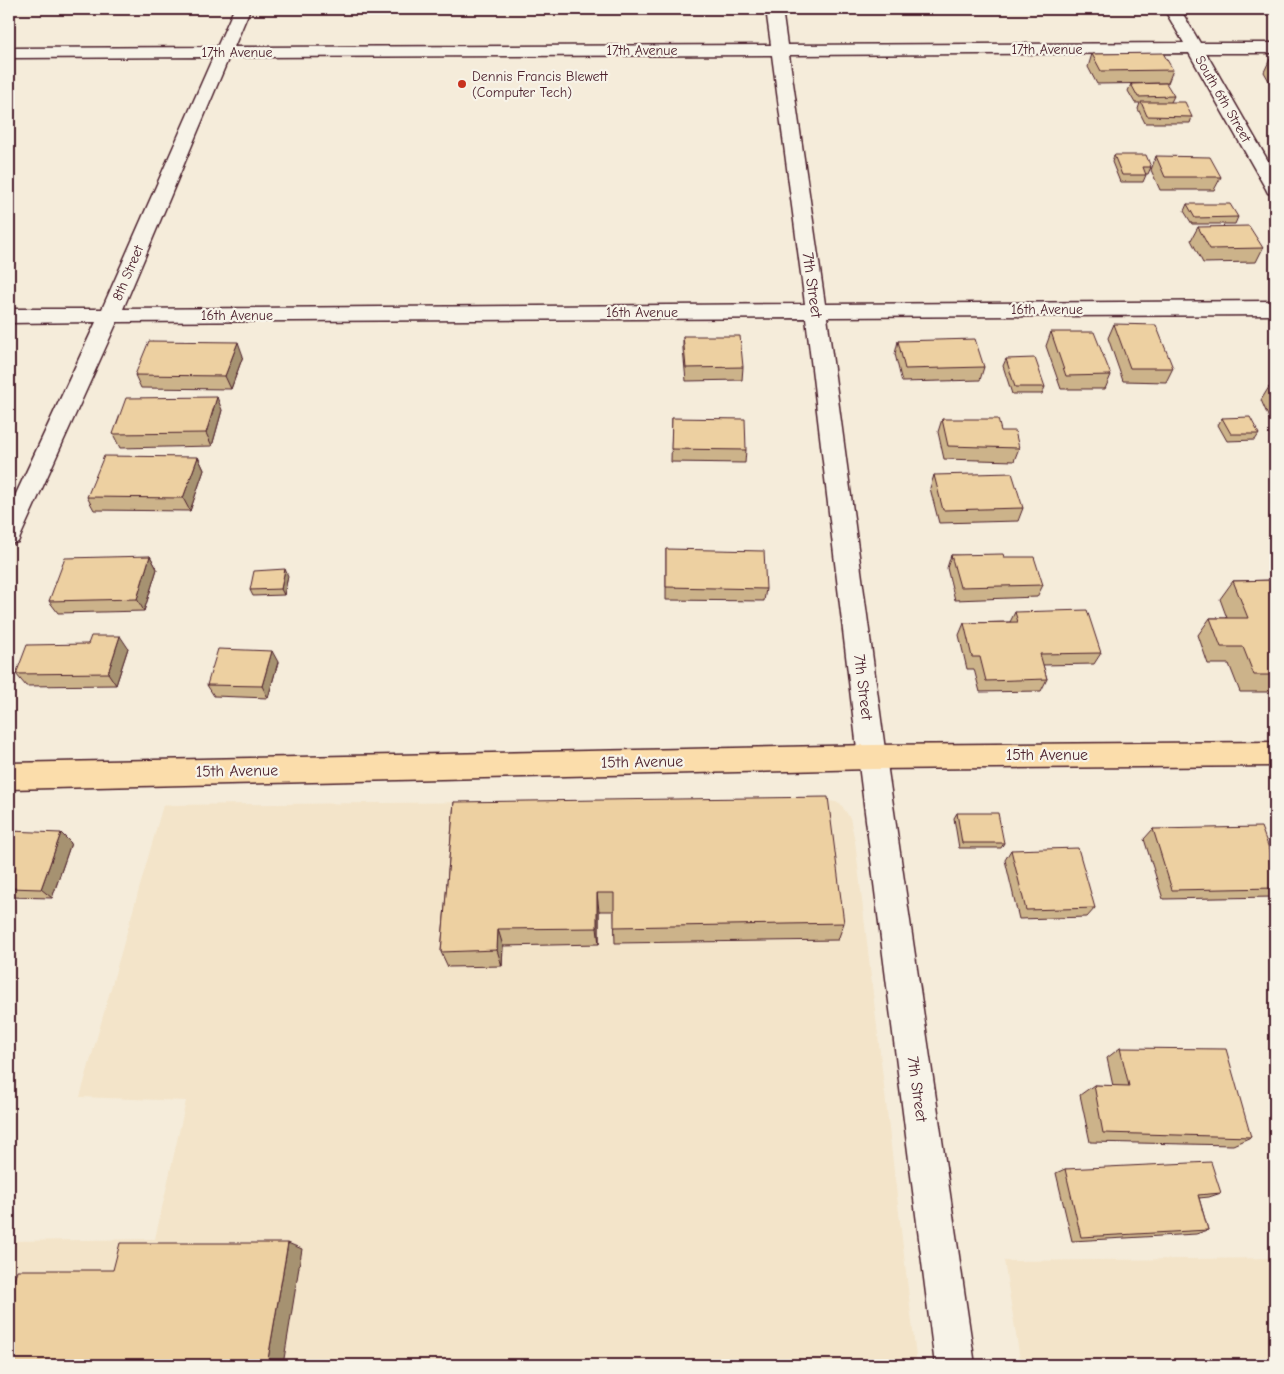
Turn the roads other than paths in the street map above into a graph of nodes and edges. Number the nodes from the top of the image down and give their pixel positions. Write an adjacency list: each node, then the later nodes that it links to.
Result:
1 (242, 9): 7 (street, 8th Street)
2 (774, 9): 6 (street, 7th Street)
3 (1172, 9): 4 (street, South 6th Street)
4 (1194, 48): 5 (street, 17th Avenue); 6 (street, 17th Avenue); 9 (street, South 6th Street)
5 (1275, 48)
6 (779, 50): 7 (street, 17th Avenue); 11 (street, 7th Street)
7 (222, 52): 8 (street, 17th Avenue); 13 (street, 8th Street)
8 (9, 54)
9 (1275, 189)
10 (1275, 308): 11 (street, 16th Avenue)
11 (816, 311): 13 (street, 16th Avenue); 16 (street, 7th Street)
12 (9, 316): 13 (street, 16th Avenue)
13 (109, 316): 14 (street, 8th Street)
14 (12, 523)
15 (1275, 754): 16 (main road, 15th Avenue)
16 (872, 757): 17 (main road, 15th Avenue); 18 (street, 7th Street)
17 (9, 776)
18 (955, 1365)

